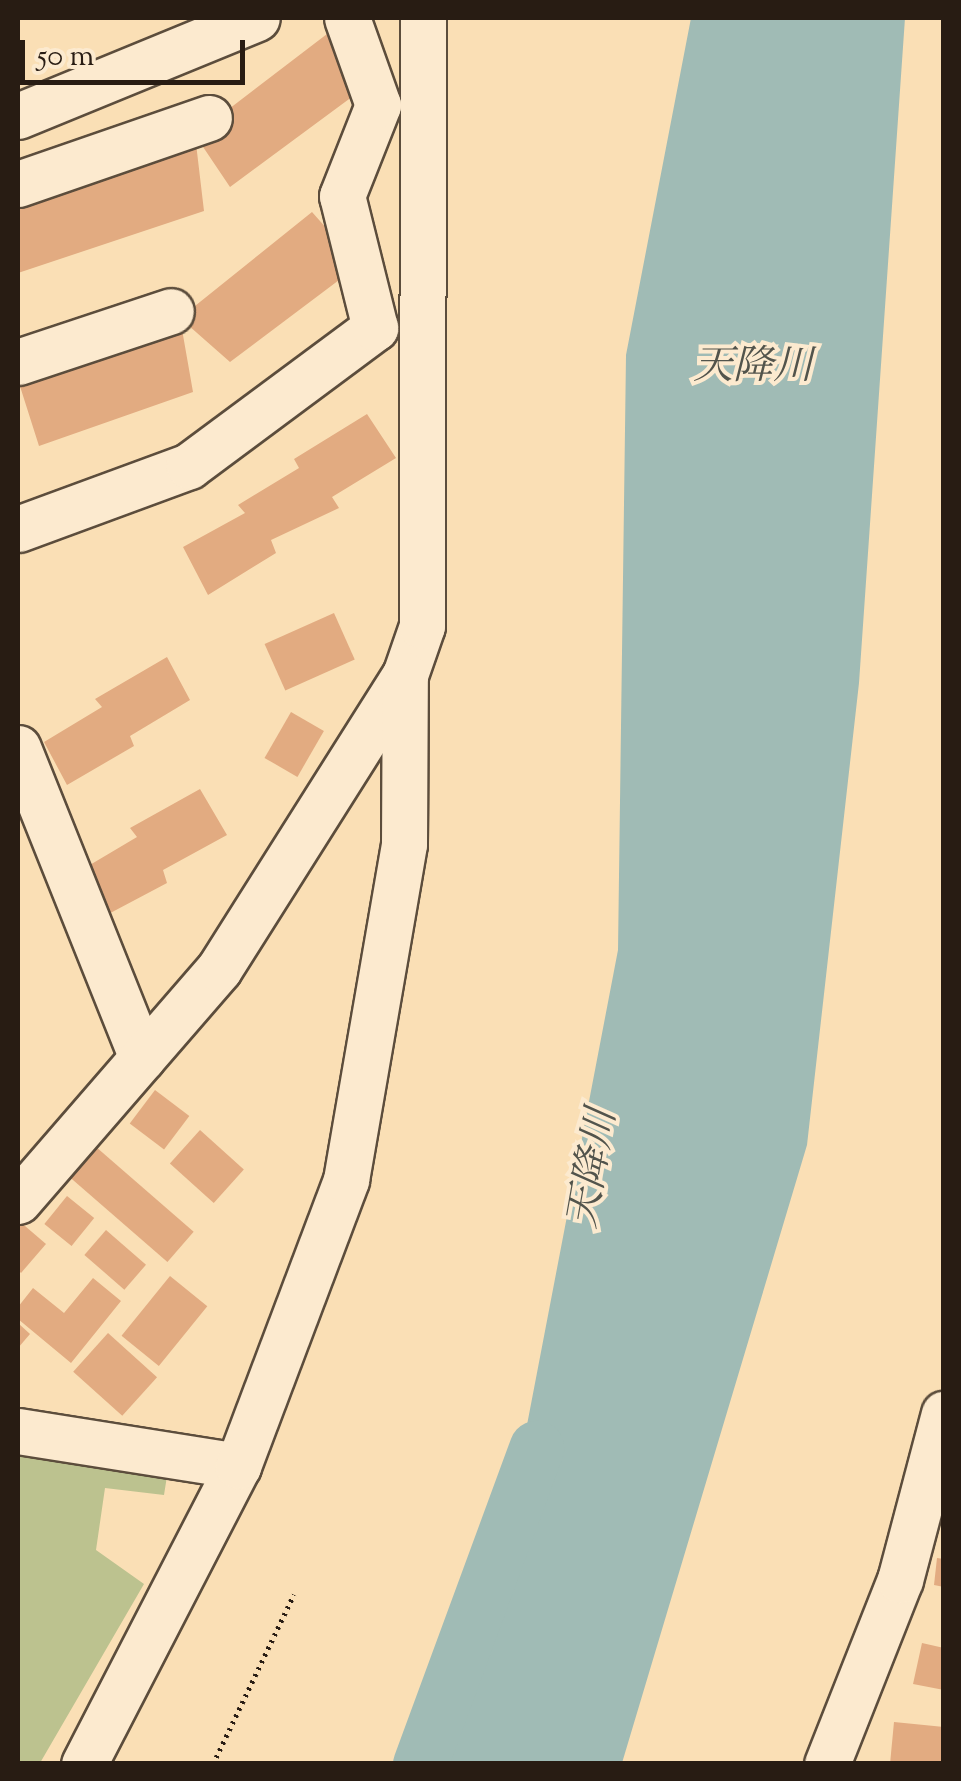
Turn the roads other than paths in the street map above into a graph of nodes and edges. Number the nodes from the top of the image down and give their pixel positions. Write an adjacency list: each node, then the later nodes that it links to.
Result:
1 (257, 18): 4 (street)
2 (347, 18): 9 (street)
3 (423, 18): 10 (street)
4 (18, 116)
5 (209, 118): 6 (street)
6 (18, 184)
7 (171, 311): 8 (street)
8 (18, 362)
9 (18, 529)
10 (405, 675): 12 (street); 16 (street)
11 (18, 748): 12 (street)
12 (142, 1058): 13 (street)
13 (18, 1201)
14 (944, 1414): 18 (street)
15 (18, 1431): 16 (street)
16 (238, 1466): 17 (street)
17 (84, 1764)
18 (828, 1764)

